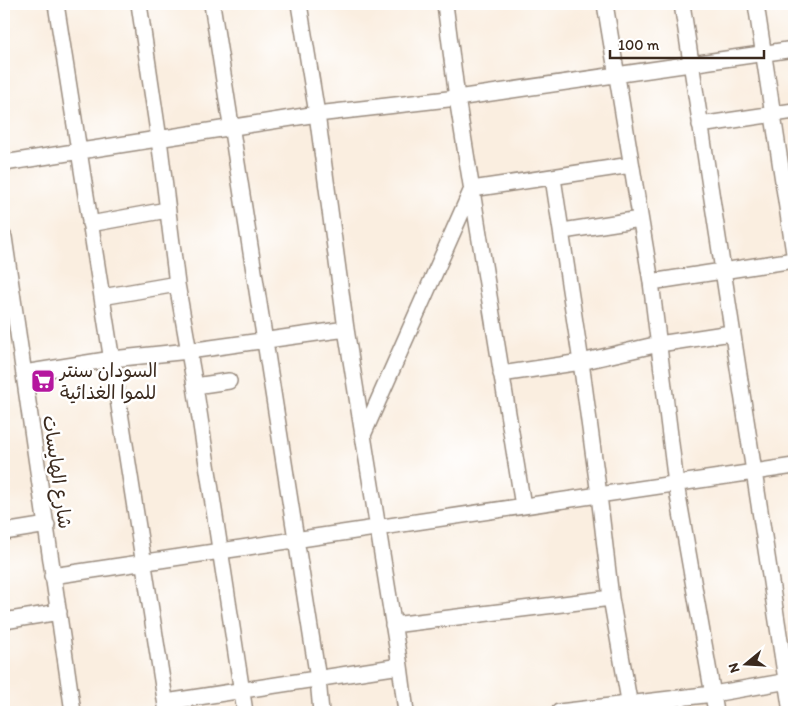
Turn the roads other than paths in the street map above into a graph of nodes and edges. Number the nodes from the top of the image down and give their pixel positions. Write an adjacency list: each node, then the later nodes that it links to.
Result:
1 (56, 4): 20 (street)
2 (139, 4): 19 (street)
3 (212, 4): 18 (street)
4 (299, 4): 15 (street)
5 (445, 4): 13 (street)
6 (606, 4): 12 (street)
7 (682, 4): 11 (street)
8 (756, 4): 10 (street)
9 (794, 49): 10 (street)
10 (764, 54): 11 (street); 16 (street)
11 (691, 63): 12 (street); 17 (street)
12 (617, 74): 13 (street); 22 (street)
13 (457, 98): 15 (street); 25 (street)
14 (794, 110): 16 (street)
15 (317, 114): 18 (street); 38 (street)
16 (773, 114): 17 (street); 23 (street)
17 (700, 126): 33 (street)
18 (230, 128): 19 (street); 40 (street)
19 (159, 140): 20 (street); 26 (street)
20 (79, 153): 21 (street); 28 (street)
21 (4, 163)
22 (631, 165): 24 (street); 27 (street)
23 (788, 172): 31 (street)
24 (553, 178): 25 (street); 29 (street)
25 (472, 189): 46 (street); 49 (street)
26 (167, 210): 28 (street); 35 (street)
27 (640, 219): 29 (street); 34 (street)
28 (90, 224): 36 (street)
29 (563, 231): 44 (street)
30 (4, 237): 37 (street, شارع الهايسات)
31 (794, 253)
32 (794, 260): 33 (street)
33 (724, 271): 34 (street); 39 (street)
34 (651, 282): 41 (street)
35 (177, 284): 36 (street); 42 (street)
36 (102, 297): 43 (street)
37 (10, 325): 45 (street, شارع الهايسات)
38 (346, 329): 40 (street); 49 (street)
39 (732, 333): 41 (street); 51 (street)
40 (264, 340): 42 (street); 58 (street)
41 (659, 344): 44 (street); 52 (street)
42 (188, 351): 43 (street); 48 (street)
43 (112, 359): 45 (street); 60 (street)
44 (582, 362): 46 (street); 53 (street)
45 (24, 373): 55 (street, شارع الهايسات)
46 (501, 374): 54 (street)
47 (229, 381): 48 (street)
48 (195, 386): 59 (street)
49 (363, 435): 56 (street)
50 (794, 466): 51 (street)
51 (753, 472): 52 (street); 68 (street)
52 (676, 484): 53 (street); 70 (street)
53 (599, 495): 54 (street); 62 (street)
54 (523, 506): 56 (street)
55 (47, 525): 57 (street); 61 (street, شارع الهايسات)
56 (378, 528): 58 (street); 65 (street)
57 (4, 532)
58 (295, 540): 59 (street); 67 (street)
59 (219, 551): 60 (street); 69 (street)
60 (143, 562): 61 (street); 71 (street)
61 (52, 576): 63 (street, شارع الهايسات)
62 (610, 598): 65 (street); 72 (street)
63 (59, 612): 64 (street); 73 (street, شارع الهايسات)
64 (4, 621)
65 (392, 625): 66 (street)
66 (400, 666): 67 (street); 76 (street)
67 (318, 679): 69 (street); 75 (street)
68 (790, 681): 70 (street); 79 (street)
69 (242, 691): 71 (street); 74 (street)
70 (713, 694): 72 (street); 78 (street)
71 (166, 707)
72 (631, 708): 77 (street)
73 (73, 712)
74 (245, 712)
75 (321, 712)
76 (406, 712)
77 (559, 712)
78 (716, 712)
79 (791, 712)

